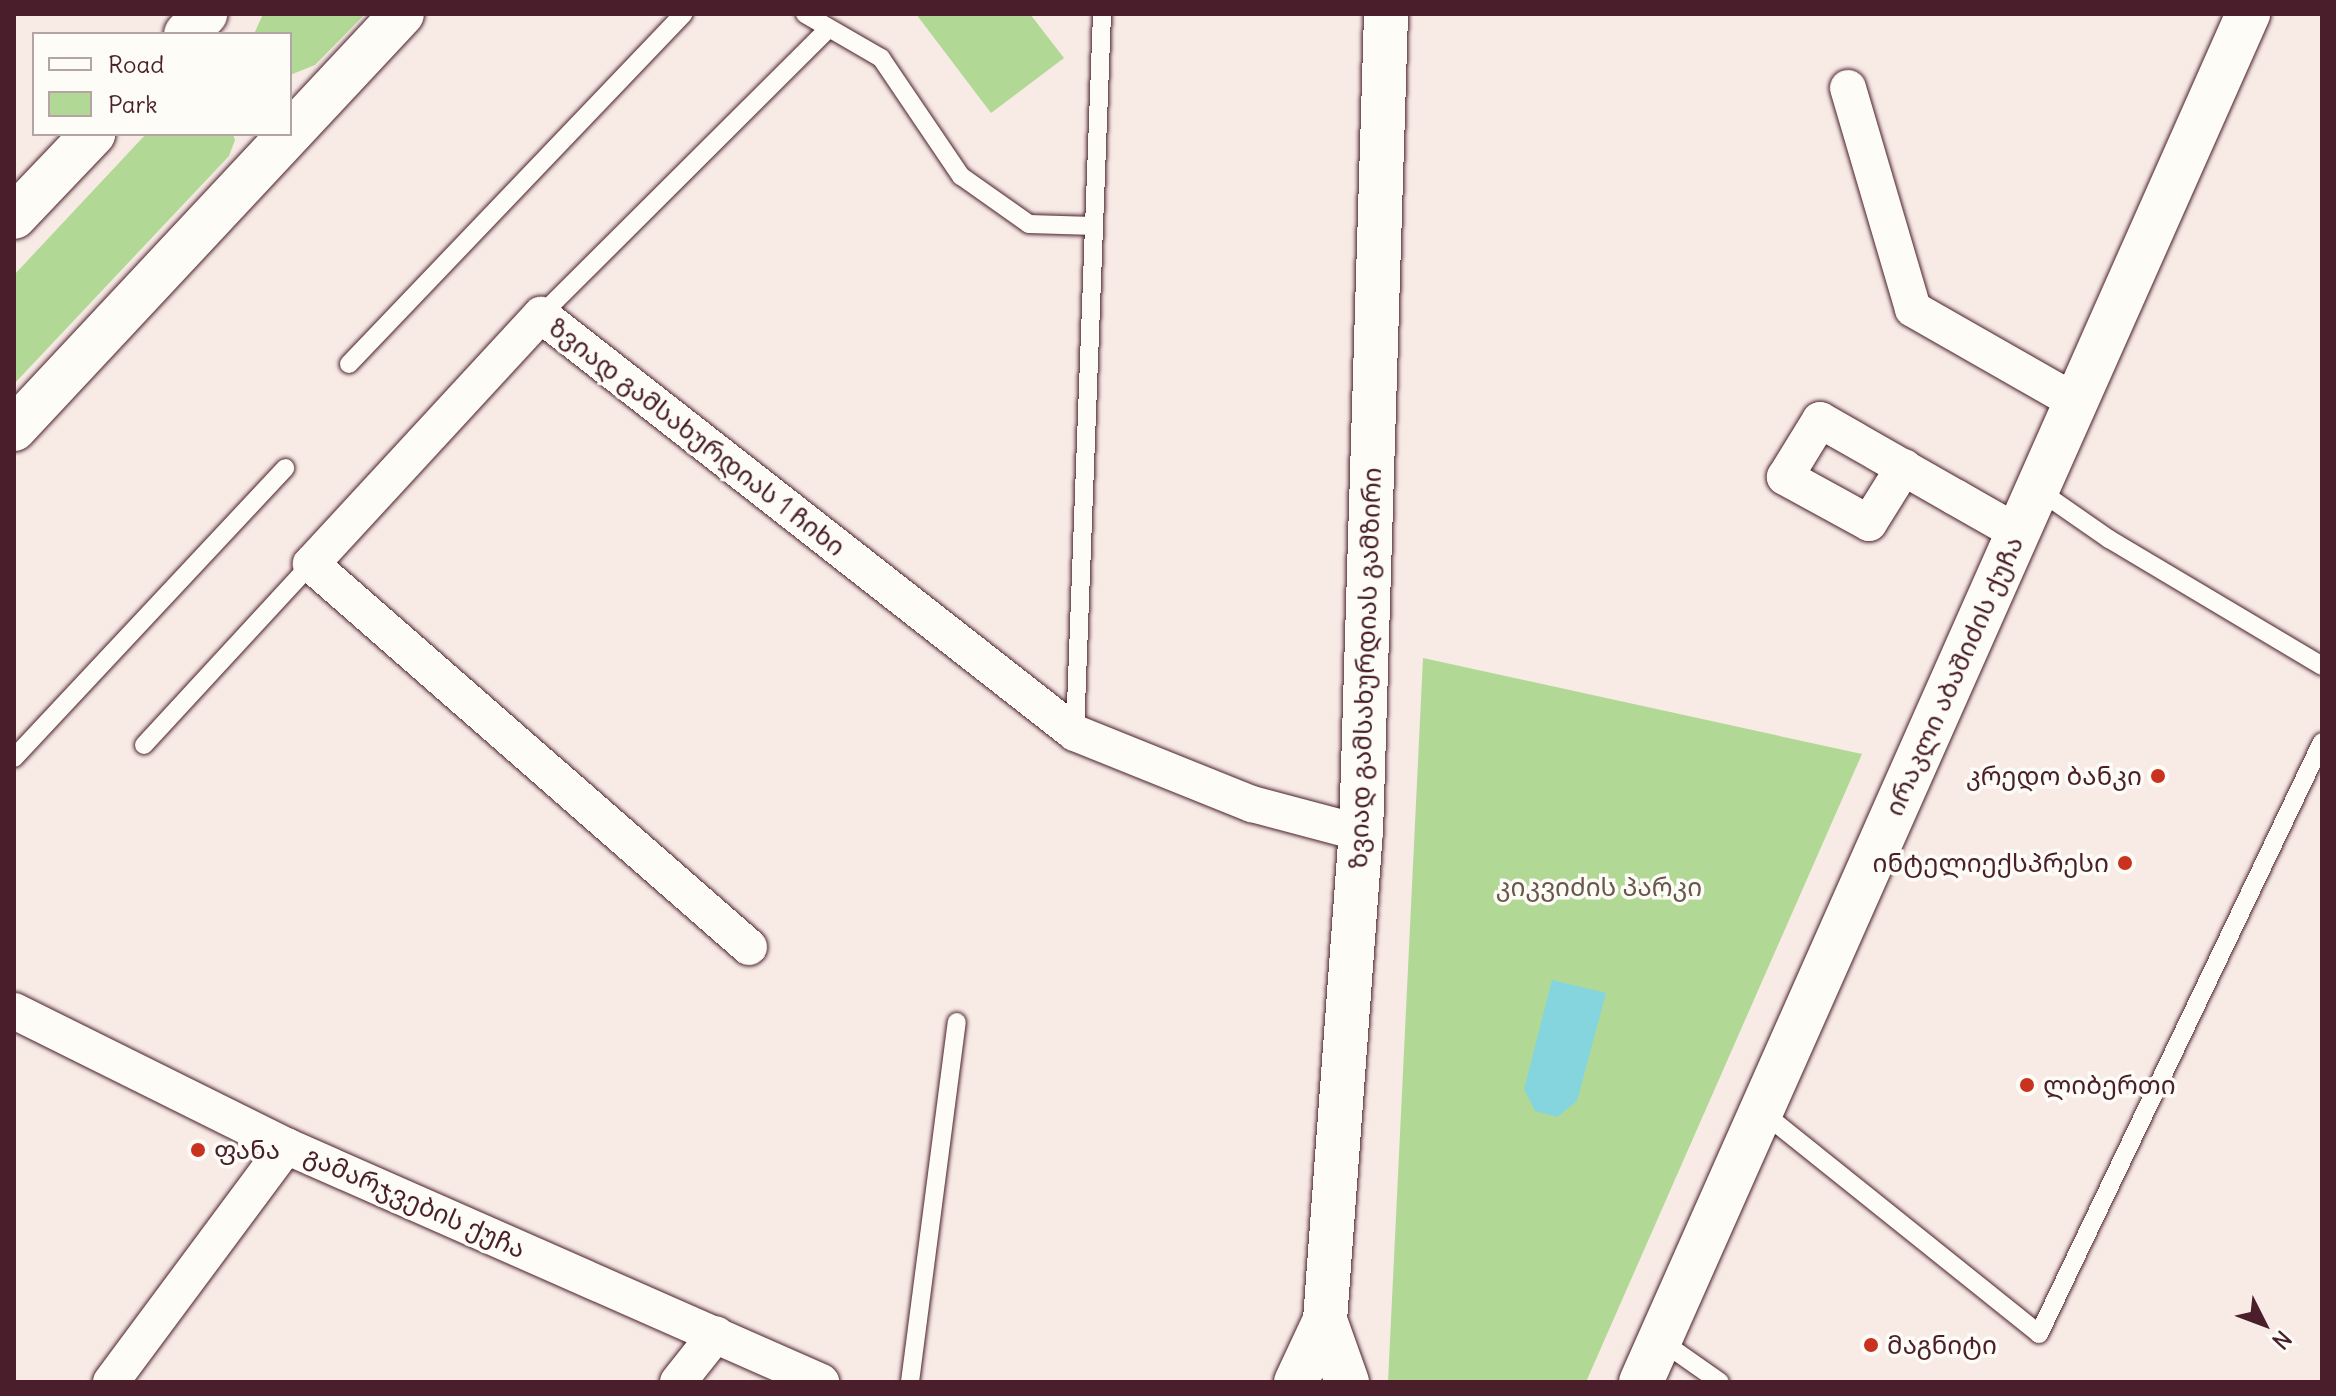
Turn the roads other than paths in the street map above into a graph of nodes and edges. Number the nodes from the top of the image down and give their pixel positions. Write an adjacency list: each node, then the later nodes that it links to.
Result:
1 (205, 14): 9 (main road)
2 (402, 14): 11 (main road)
3 (684, 14): 18 (lane)
4 (805, 14): 8 (lane)
5 (1102, 14): 16 (lane)
6 (1386, 14): 31 (main road, ზვიად გამსახურდიას გამზირი)
7 (2248, 14): 19 (main road, ირაკლი აბაშიძის ქუჩა)
8 (827, 30): 16 (lane); 17 (lane)
9 (188, 32)
10 (1848, 88): 19 (street)
11 (308, 104): 12 (main road)
12 (292, 122)
13 (91, 136): 15 (main road)
14 (279, 136): 20 (main road)
15 (14, 217)
16 (1094, 226): 27 (lane)
17 (541, 315): 25 (street, ზვიად გამსახურდიას 1 ჩიხი); 27 (street, ზვიად გამსახურდიას 1 ჩიხი)
18 (349, 364)
19 (2076, 402): 23 (main road, ირაკლი აბაშიძის ქუჩა)
20 (14, 429)
21 (1904, 467): 24 (street)
22 (285, 468): 30 (lane)
23 (2037, 489): 24 (main road, ირაკლი აბაშიძის ქუჩა); 26 (lane)
24 (2018, 533): 35 (main road, ირაკლი აბაშიძის ქუჩა)
25 (311, 564): 29 (lane); 32 (street)
26 (2322, 666)
27 (1075, 733): 31 (street, ზვიად გამსახურდიას 1 ჩიხი)
28 (2322, 742): 35 (lane)
29 (144, 745)
30 (14, 758)
31 (1361, 833): 37 (main road, ზვიად გამსახურდიას გამზირი)
32 (749, 947)
33 (14, 1011): 36 (street, გამარჯვების ქუჩა)
34 (957, 1022): 43 (lane)
35 (1761, 1111): 39 (main road, ირაკლი აბაშიძის ქუჩა)
36 (286, 1146): 38 (street, გამარჯვების ქუჩა); 40 (street)
37 (1325, 1320): 44 (main road, ზვიად გამსახურდიას გამზირი); 45 (main road, ზვიად გამსახურდიას გამზირი)
38 (716, 1334): 41 (street); 42 (street, გამარჯვების ქუჩა)
39 (1659, 1340): 46 (main road, ირაკლი აბაშიძის ქუჩა); 47 (lane)
40 (111, 1382)
41 (678, 1382)
42 (821, 1382)
43 (910, 1382)
44 (1296, 1382)
45 (1347, 1382)
46 (1641, 1382)
47 (1720, 1382)

